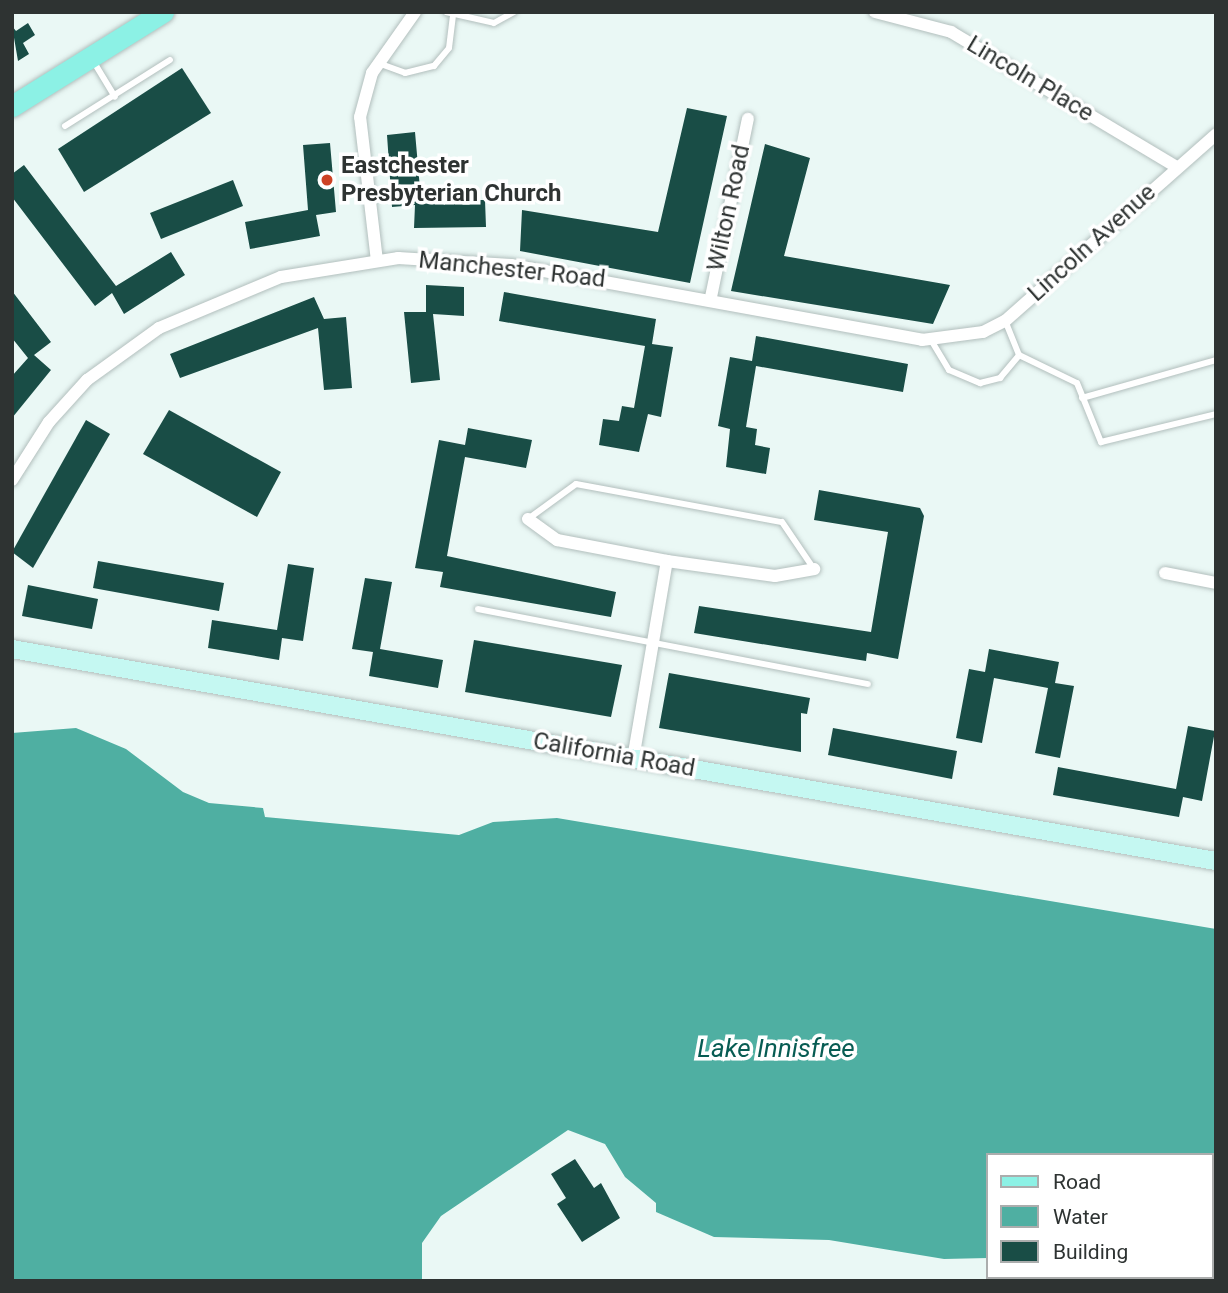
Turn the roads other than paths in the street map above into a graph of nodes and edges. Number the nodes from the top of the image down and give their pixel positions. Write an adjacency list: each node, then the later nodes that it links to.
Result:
1 (415, 12): 8 (street)
2 (514, 12): 5 (lane)
3 (875, 12): 14 (street, Lincoln Place)
4 (158, 13): 6 (main road)
5 (449, 14): 8 (lane)
6 (91, 57): 9 (lane); 10 (main road)
7 (170, 60): 9 (lane)
8 (377, 63): 15 (street)
9 (115, 97): 12 (lane)
10 (12, 106)
11 (748, 119): 16 (street, Wilton Road)
12 (65, 126)
13 (1216, 134): 14 (street, Lincoln Avenue)
14 (1177, 167): 17 (street, Lincoln Avenue)
15 (377, 261): 16 (street, Manchester Road); 24 (street, Manchester Road)
16 (711, 297): 19 (street, Manchester Road)
17 (1005, 321): 18 (street, Lincoln Avenue); 20 (lane)
18 (960, 337): 19 (street, Manchester Road)
19 (931, 340): 20 (lane)
20 (1019, 355): 22 (lane)
21 (1216, 360): 22 (lane)
22 (1082, 398): 23 (lane)
23 (1216, 414)
24 (12, 480)
25 (528, 519): 26 (street); 27 (lane)
26 (667, 561): 27 (street); 31 (street)
27 (814, 569)
28 (1165, 573): 29 (street)
29 (1216, 583)
30 (478, 609): 31 (lane)
31 (653, 641): 33 (lane); 34 (street)
32 (12, 649): 34 (main road, California Road)
33 (869, 684)
34 (633, 758): 35 (main road, California Road)
35 (1216, 861)

